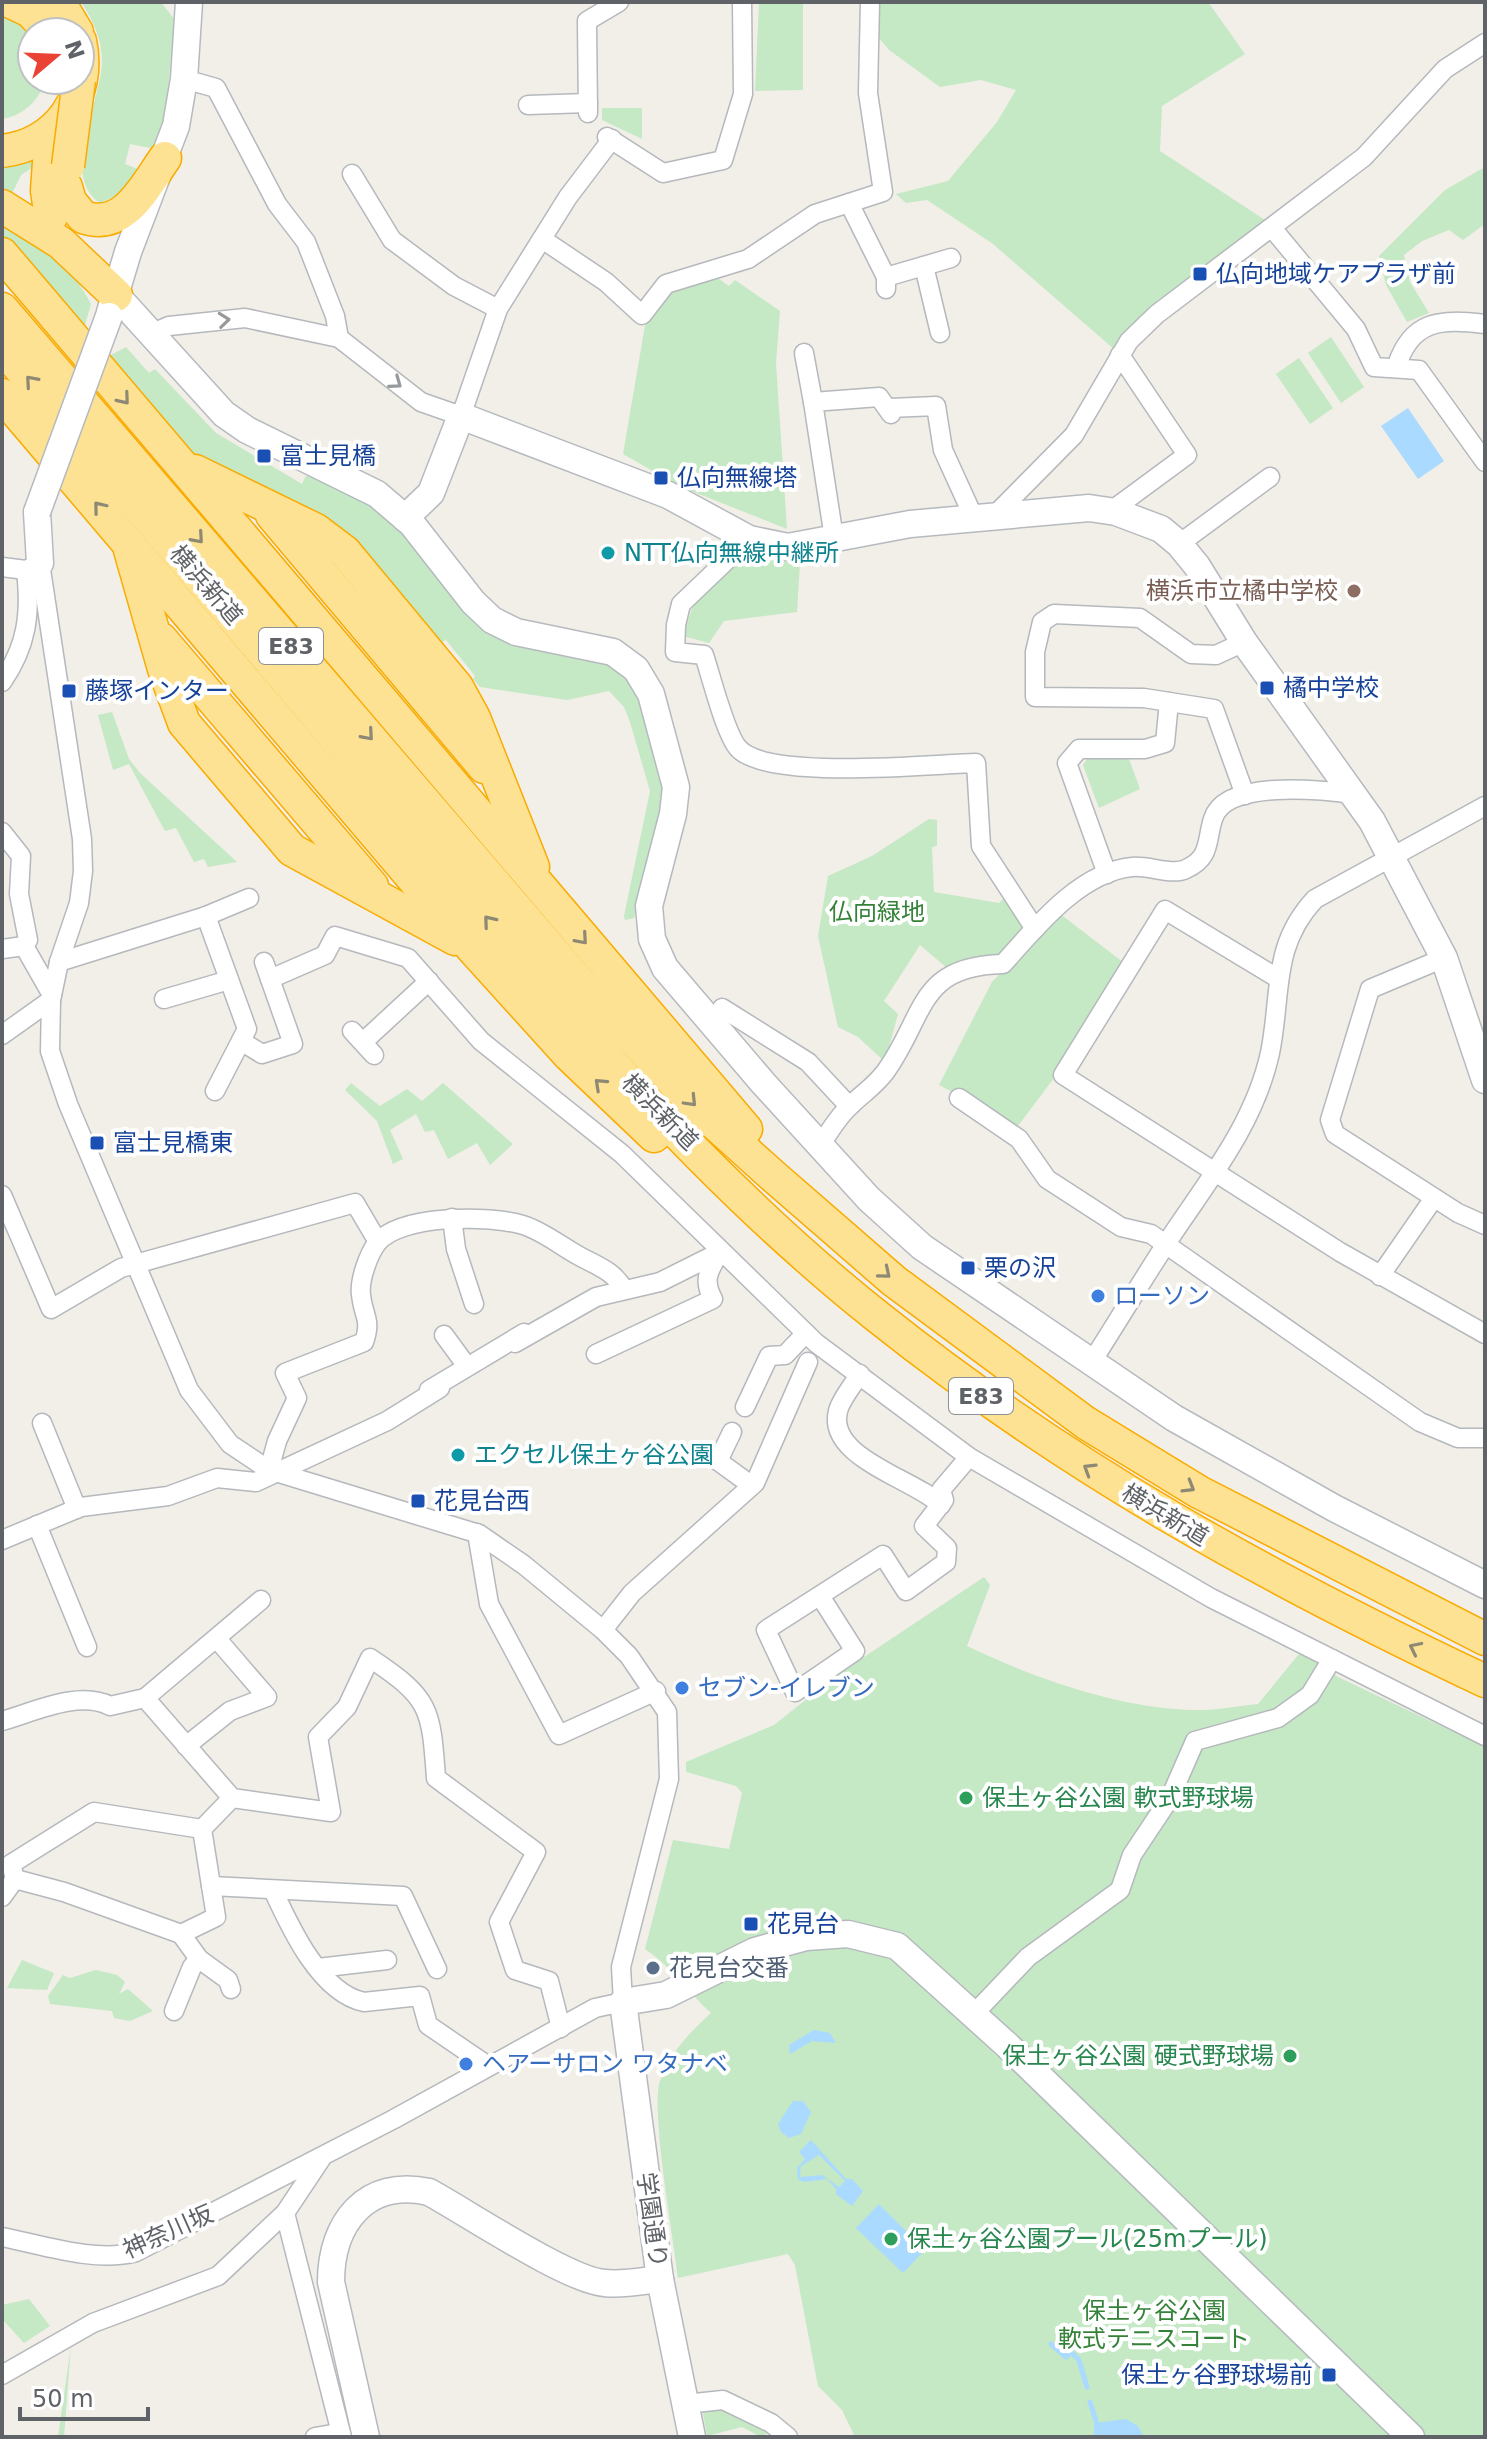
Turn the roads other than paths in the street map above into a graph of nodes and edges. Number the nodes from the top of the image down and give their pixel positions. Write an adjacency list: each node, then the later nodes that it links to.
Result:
1 (619, 2): 13 (street)
2 (742, 2): 22 (street)
3 (870, 2): 19 (street)
4 (186, 3): 8 (street)
5 (29, 4): 6 (highway)
6 (49, 16)
7 (1485, 43): 21 (street)
8 (184, 79): 16 (street); 33 (street)
9 (51, 96): 14 (highway)
10 (60, 96): 17 (highway)
11 (76, 96): 15 (highway)
12 (76, 96): 17 (highway, bridge)
13 (528, 105)
14 (2, 131)
15 (2, 151)
16 (165, 158): 17 (highway); 27 (street)
17 (61, 171): 23 (highway); 27 (highway)
18 (352, 174): 29 (street)
19 (849, 203): 22 (street); 26 (street)
20 (5, 207): 23 (highway)
21 (1272, 228): 36 (street); 37 (street)
22 (542, 239): 29 (street)
23 (61, 243): 27 (highway)
24 (2, 252): 43 (highway, one-way to 43)
25 (951, 258): 26 (street)
26 (924, 266): 31 (street)
27 (112, 306): 32 (street); 56 (street, bridge)
28 (2, 309): 100 (highway, 横浜新道 / E83, one-way to 100)
29 (498, 309): 41 (street)
30 (1485, 324): 37 (street)
31 (940, 333)
32 (148, 335): 33 (street, one-way to 33); 50 (street)
33 (339, 338): 41 (street, one-way to 41)
34 (2, 347): 108 (highway, 横浜新道 / E83, one-way to 34)
35 (804, 353): 39 (street)
36 (1120, 355): 48 (street); 49 (street)
37 (1396, 368): 44 (street)
38 (2, 395): 42 (highway)
39 (813, 402): 49 (street); 51 (street)
40 (2, 404): 42 (highway)
41 (461, 416): 50 (street); 52 (street)
42 (33, 430): 53 (highway, one-way to 42)
43 (175, 459): 46 (highway); 70 (highway)
44 (1485, 462)
45 (1270, 477): 54 (street)
46 (224, 487): 47 (highway); 67 (highway)
47 (265, 506): 62 (highway); 62 (highway)
48 (1111, 511): 49 (street); 54 (street)
49 (984, 516): 51 (street)
50 (405, 518): 86 (street)
51 (834, 538): 52 (street)
52 (749, 539): 75 (street)
53 (128, 542): 57 (highway); 77 (highway)
54 (1179, 544): 59 (street)
55 (2, 567): 56 (street)
56 (33, 567): 60 (street); 80 (street)
57 (138, 580): 58 (highway); 74 (highway)
58 (151, 626): 72 (highway); 72 (highway)
59 (1244, 642): 61 (street); 63 (street)
60 (2, 682)
61 (1169, 702): 64 (street); 69 (street)
62 (499, 785): 67 (highway)
63 (1354, 794): 64 (street); 68 (street)
64 (1245, 795): 69 (street)
65 (1485, 806): 68 (street)
66 (2, 832): 76 (street)
67 (521, 839): 70 (highway)
68 (1393, 856): 79 (street); 81 (street)
69 (1107, 874): 75 (street)
70 (544, 896): 100 (highway, one-way to 100)
71 (249, 898): 73 (street)
72 (385, 901): 74 (highway)
73 (206, 916): 80 (street); 82 (street)
74 (427, 924): 77 (highway)
75 (1035, 929): 93 (street)
76 (24, 946): 78 (street); 84 (street)
77 (472, 948): 108 (highway, one-way to 77)
78 (2, 949)
79 (1444, 958): 90 (street); 97 (street)
80 (59, 962): 84 (street)
81 (1279, 979): 95 (street); 95 (street)
82 (229, 980): 85 (street); 88 (street)
83 (429, 981): 88 (street); 89 (street); 103 (street)
84 (51, 998): 87 (street); 104 (street)
85 (164, 999)
86 (710, 1004): 93 (street); 94 (street)
87 (2, 1035)
88 (241, 1041): 91 (street)
89 (363, 1043)
90 (1485, 1080)
91 (215, 1091)
92 (959, 1098): 102 (street)
93 (849, 1106): 94 (street)
94 (821, 1144): 115 (street)
95 (1216, 1171): 102 (street); 105 (street)
96 (2, 1195): 104 (street)
97 (1434, 1198): 99 (street); 105 (street)
98 (452, 1218): 101 (street); 106 (street); 107 (street)
99 (1485, 1225)
100 (834, 1231): 136 (highway, 横浜新道 / E83, one-way to 136)
101 (378, 1242): 104 (street); 124 (street)
102 (1166, 1244): 115 (street); 122 (street)
103 (720, 1252): 106 (street); 112 (street); 113 (street)
104 (137, 1264): 124 (street)
105 (1380, 1276): 110 (street)
106 (624, 1290): 114 (street)
107 (474, 1304)
108 (874, 1314): 139 (highway, 横浜新道 / E83, one-way to 108)
109 (524, 1333): 116 (street)
110 (1485, 1334)
111 (444, 1335): 116 (street)
112 (811, 1347): 117 (street); 119 (street); 125 (street)
113 (596, 1354)
114 (491, 1355)
115 (1091, 1363): 131 (street)
116 (466, 1365): 124 (street)
117 (860, 1374): 123 (street); 126 (street)
118 (440, 1388): 124 (street)
119 (745, 1407)
120 (42, 1423): 127 (street)
121 (732, 1432): 125 (street)
122 (1485, 1438)
123 (969, 1457): 126 (street); 138 (street)
124 (272, 1471): 127 (street); 129 (street)
125 (751, 1485): 134 (street)
126 (941, 1505): 132 (street)
127 (77, 1509): 128 (street)
128 (37, 1525): 130 (street); 137 (street)
129 (477, 1533): 134 (street); 140 (street)
130 (4, 1534)
131 (1485, 1585)
132 (820, 1596): 132 (street)
133 (261, 1600): 135 (street)
134 (603, 1630): 140 (street)
135 (217, 1639): 141 (street); 144 (street)
136 (1485, 1639)
137 (87, 1647)
138 (1332, 1659): 143 (street); 159 (street)
139 (1485, 1681)
140 (656, 1691): 157 (street)
141 (145, 1698): 142 (street); 144 (street)
142 (2, 1721)
143 (1485, 1736)
144 (186, 1746): 145 (street)
145 (232, 1798): 146 (street); 160 (street)
146 (202, 1829): 147 (street); 148 (street)
147 (15, 1879): 150 (street); 151 (street)
148 (211, 1886): 149 (street); 151 (street)
149 (273, 1890): 154 (street); 155 (street)
150 (2, 1897)
151 (181, 1934): 152 (street)
152 (199, 1959): 156 (street); 158 (street)
153 (387, 1960): 154 (street)
154 (318, 1968): 161 (street)
155 (437, 1969)
156 (231, 1989)
157 (623, 2002): 159 (street); 160 (street, 神奈川坂); 165 (street, 学園通り)
158 (174, 2011)
159 (972, 2016): 173 (street)
160 (561, 2028): 161 (street, 神奈川坂)
161 (488, 2066): 162 (street, 神奈川坂)
162 (323, 2156): 163 (street); 164 (street, 神奈川坂)
163 (285, 2213): 166 (street); 168 (street)
164 (2, 2237)
165 (660, 2279): 167 (street, 学園通り); 170 (street)
166 (2, 2375)
167 (685, 2404): 171 (street, 学園通り); 172 (street)
168 (340, 2435): 169 (street)
169 (315, 2437)
170 (366, 2437)
171 (692, 2437)
172 (788, 2437)
173 (1411, 2437)

